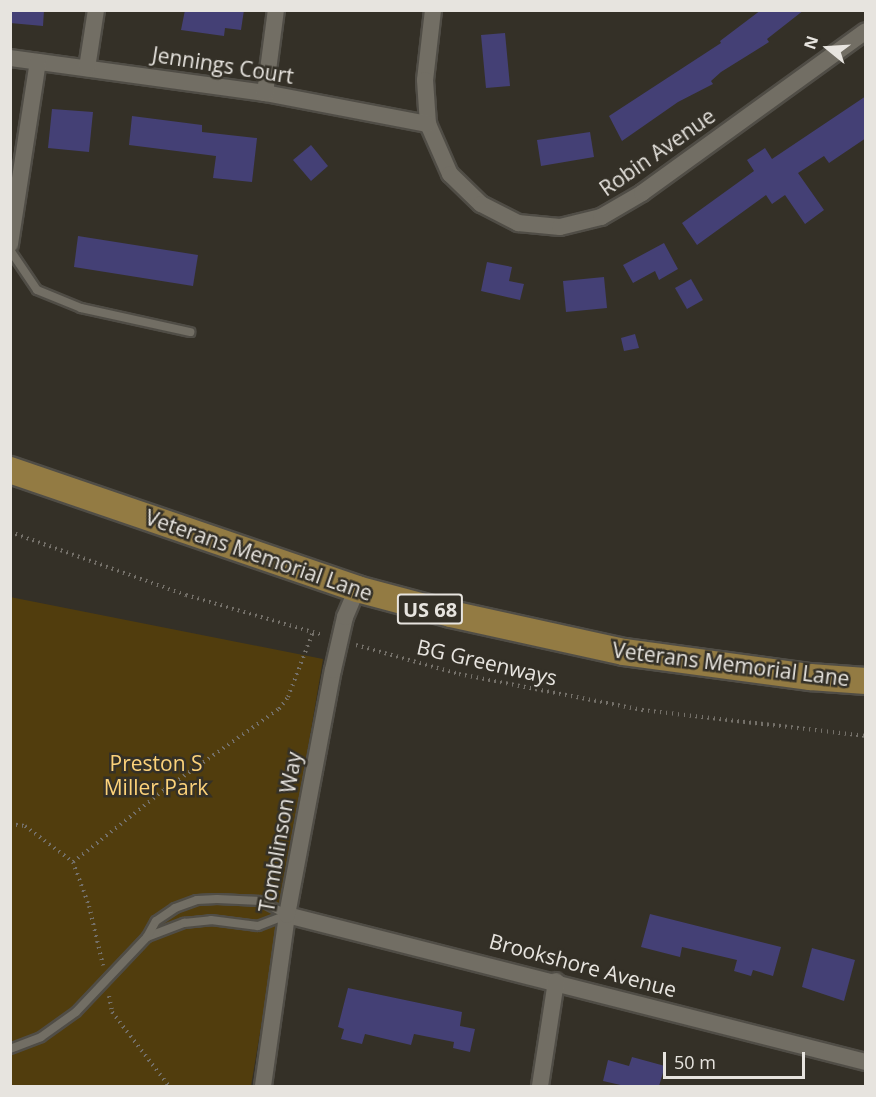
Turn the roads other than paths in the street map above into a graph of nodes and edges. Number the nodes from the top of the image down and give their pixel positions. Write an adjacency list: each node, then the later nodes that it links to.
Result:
1 (96, 10): 7 (street)
2 (276, 10): 8 (street)
3 (433, 10): 9 (street, Robin Avenue)
4 (866, 31): 9 (street, Robin Avenue)
5 (10, 58): 6 (street, Jennings Court)
6 (38, 62): 7 (street, Jennings Court); 10 (street)
7 (87, 68): 8 (street, Jennings Court)
8 (265, 93): 9 (street, Jennings Court)
9 (428, 124)
10 (10, 244)
11 (10, 250): 12 (lane)
12 (190, 332)
13 (10, 470): 14 (main road, Veterans Memorial Lane / US 68)
14 (357, 589): 15 (main road, Veterans Memorial Lane / US 68); 16 (street, Tomblinson Way)
15 (866, 681)
16 (287, 915): 17 (lane); 17 (lane); 18 (street, Brookshore Avenue); 21 (street, Tomblinson Way)
17 (147, 937): 19 (lane)
18 (556, 981): 20 (street, Brookshore Avenue); 22 (street)
19 (10, 1048)
20 (866, 1062)
21 (263, 1086)
22 (540, 1086)

